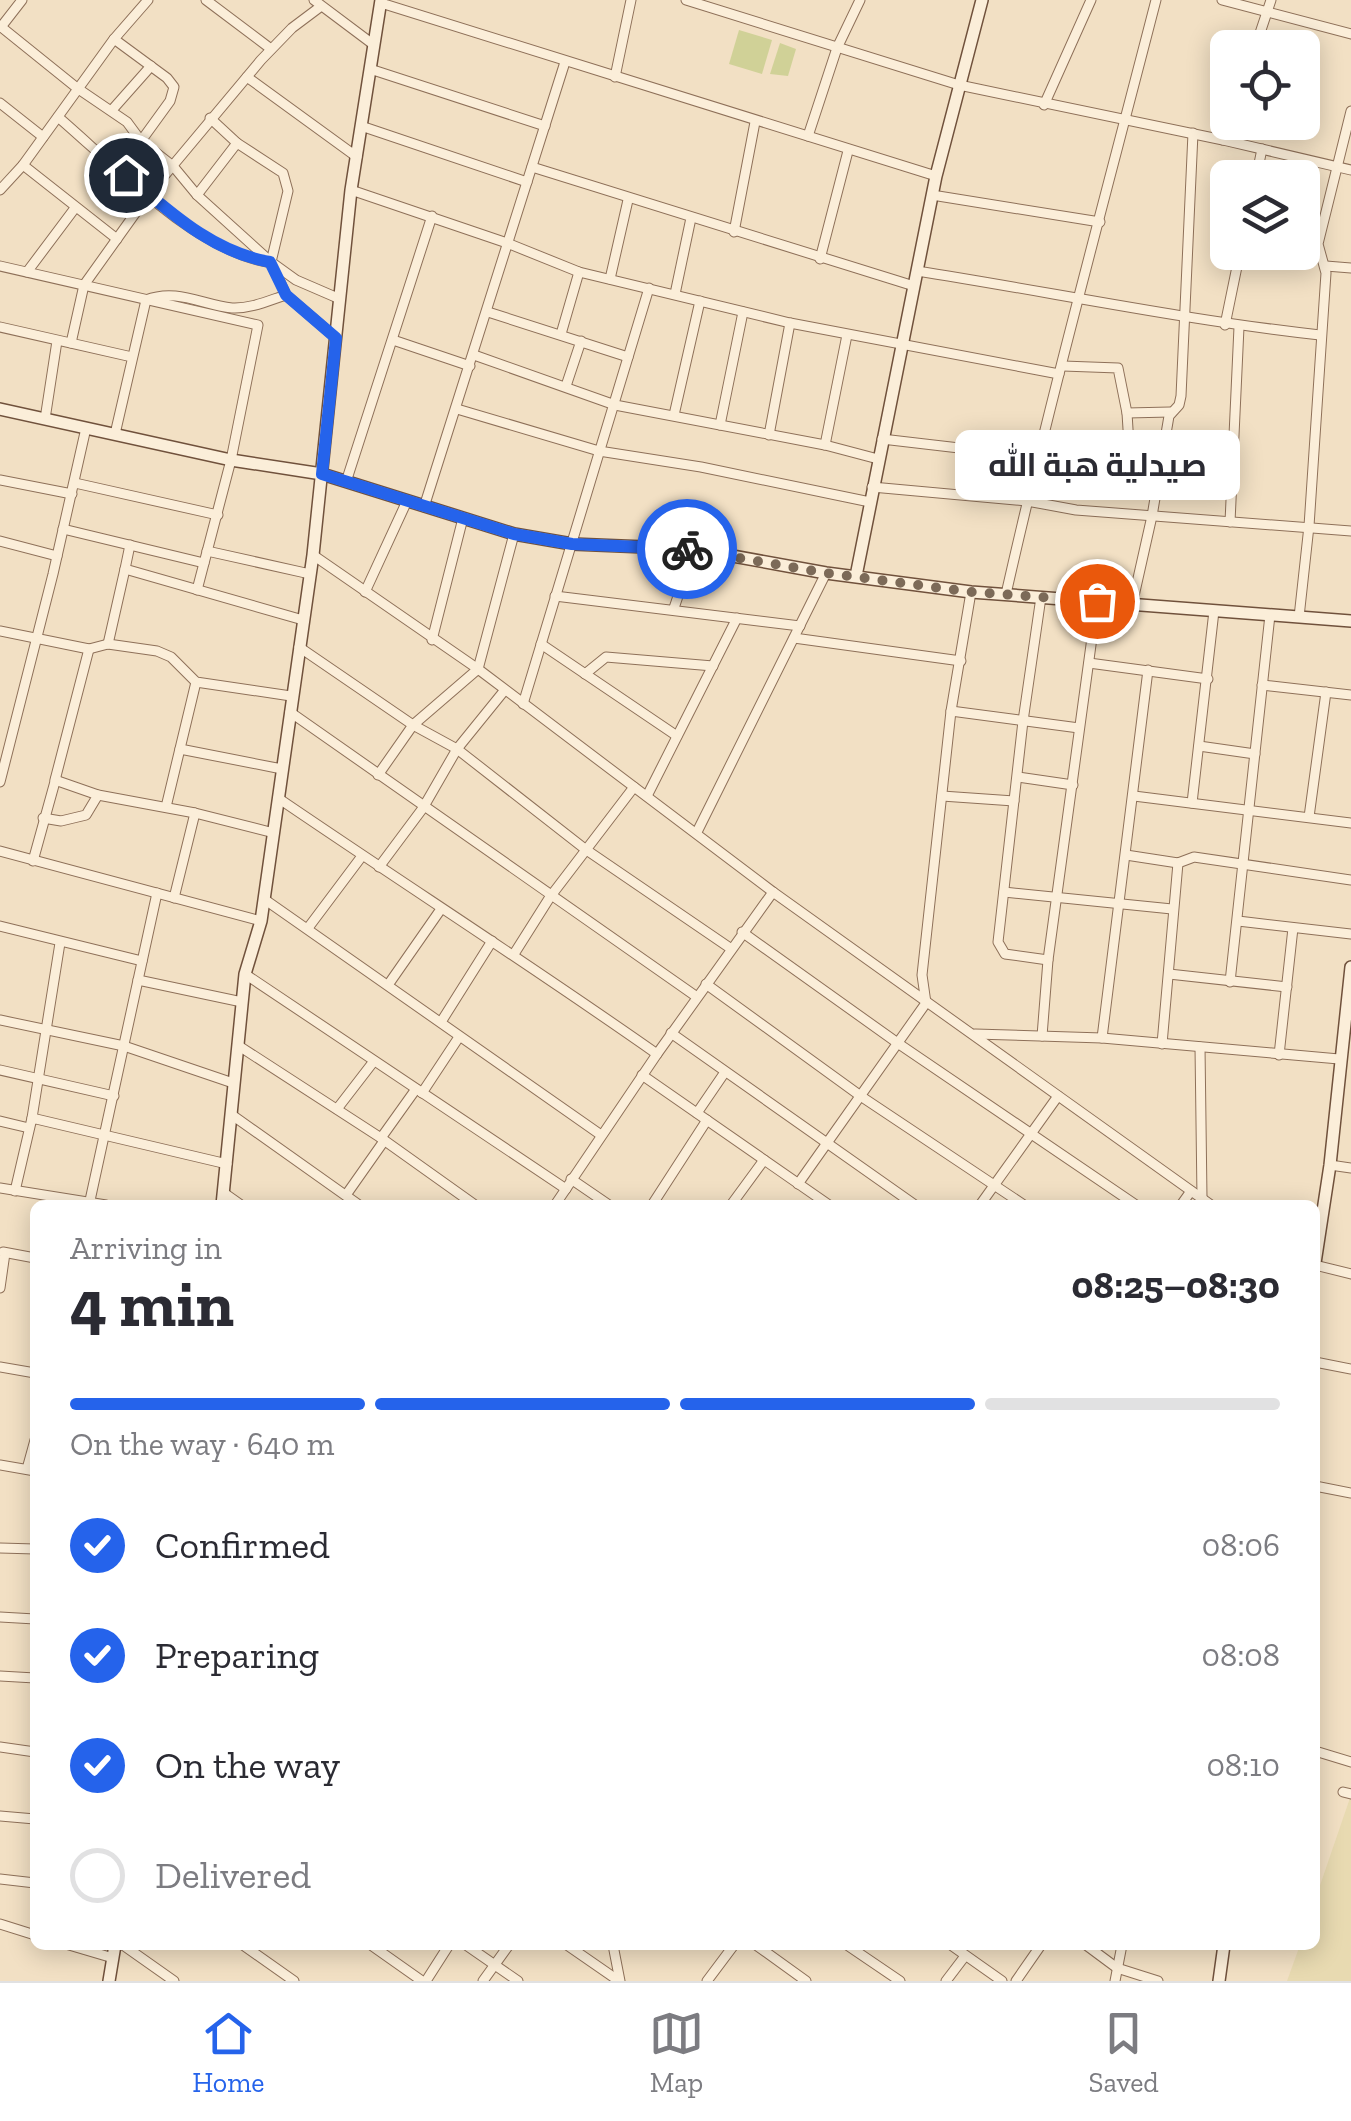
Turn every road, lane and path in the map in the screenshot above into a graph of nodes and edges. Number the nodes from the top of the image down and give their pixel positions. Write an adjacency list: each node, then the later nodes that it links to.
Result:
1 (22, 0): 15 (street)
2 (148, 0): 18 (street)
3 (206, 0): 21 (street)
4 (631, 0): 26 (street)
5 (686, 0): 20 (street)
6 (860, 0): 20 (street)
7 (982, 0): 27 (street)
8 (1091, 0): 30 (street)
9 (1156, 0): 35 (street)
10 (1222, 0): 14 (street)
11 (1271, 0): 14 (street)
12 (381, 2): 19 (street); 22 (street)
13 (317, 3): 19 (street); 21 (street)
14 (1266, 12): 16 (street); 17 (street)
15 (0, 26): 28 (street)
16 (1260, 30)
17 (1351, 34)
18 (114, 39): 23 (street); 28 (street)
19 (374, 45): 24 (street)
20 (837, 48): 27 (street); 40 (street)
21 (271, 49): 25 (street)
22 (565, 62): 26 (street); 38 (street)
23 (152, 66): 31 (street); 44 (street)
24 (370, 69): 37 (street); 38 (street)
25 (246, 77): 34 (street); 48 (street)
26 (615, 77): 36 (street)
27 (959, 85): 30 (street); 55 (street)
28 (77, 88): 31 (street); 33 (street)
29 (0, 103): 42 (street)
30 (1044, 104): 35 (street)
31 (112, 110): 44 (street)
32 (1351, 111): 52 (street)
33 (58, 117): 42 (street); 59 (street)
34 (210, 118): 45 (street); 51 (street)
35 (1124, 120): 39 (street); 66 (street)
36 (755, 122): 40 (street); 67 (street)
37 (361, 126): 48 (street); 56 (street)
38 (544, 126): 53 (street)
39 (1193, 133): 41 (street); 92 (street)
40 (808, 136): 47 (street)
41 (1210, 137)
42 (43, 138): 50 (street)
43 (1224, 140): 46 (street)
44 (141, 141): 51 (street)
45 (237, 143): 61 (street); 71 (street)
46 (1262, 149): 49 (street); 52 (street)
47 (848, 151): 55 (street); 70 (street)
48 (357, 157): 58 (street)
49 (1260, 160)
50 (23, 165): 57 (street); 63 (street)
51 (173, 166): 59 (street); 61 (street)
52 (1336, 166): 54 (street); 72 (street)
53 (532, 168): 56 (street); 62 (street)
54 (1351, 170)
55 (936, 176): 60 (street)
56 (528, 182): 69 (street)
57 (1, 186)
58 (351, 190): 64 (street); 86 (street)
59 (149, 194): 68 (street); 71 (street)
60 (932, 194): 66 (street); 76 (street)
61 (197, 195): 71 (street)
62 (628, 200): 65 (street); 79 (street)
63 (74, 208): 68 (street); 77 (street)
64 (432, 216): 69 (street); 102 (street)
65 (691, 218): 67 (street); 83 (street)
66 (1100, 222): 85 (street)
67 (734, 232): 70 (street)
68 (118, 239): 80 (street)
69 (507, 243): 78 (street); 90 (street)
70 (820, 258): 81 (street)
71 (270, 262): 84 (street); 86 (street)
72 (1326, 266): 74 (street); 100 (street)
73 (0, 268): 77 (street)
74 (1351, 268)
75 (1237, 270): 95 (street)
76 (917, 271): 81 (street); 85 (street)
77 (28, 272): 80 (street)
78 (579, 272): 79 (street); 98 (street)
79 (610, 279): 82 (street)
80 (84, 286): 87 (street); 105 (street)
81 (914, 286): 106 (street)
82 (648, 288): 83 (street); 108 (street)
83 (675, 294): 88 (street)
84 (286, 295): 89 (street); 101 (street)
85 (1080, 296): 92 (street); 110 (street)
86 (340, 299): 101 (street)
87 (146, 300): 89 (street); 94 (street); 107 (street)
88 (700, 301): 91 (street); 117 (street)
89 (260, 304): 94 (street)
90 (488, 312): 98 (street); 109 (street)
91 (743, 312): 93 (street); 119 (street)
92 (1186, 318): 95 (street); 115 (street)
93 (790, 324): 99 (street); 122 (street)
94 (258, 325): 127 (street)
95 (1226, 325): 96 (street)
96 (1239, 326): 100 (street); 143 (street)
97 (0, 327): 103 (street)
98 (560, 334): 104 (street)
99 (847, 335): 106 (street); 124 (street)
100 (1320, 336): 144 (street)
101 (336, 338): 131 (street)
102 (393, 340): 109 (street); 133 (street)
103 (57, 341): 105 (street); 118 (street)
104 (581, 341): 108 (street); 111 (street)
105 (71, 344): 107 (street)
106 (902, 346): 110 (street); 123 (street)
107 (132, 357): 121 (street)
108 (628, 357): 112 (street)
109 (472, 361): 111 (street); 113 (street)
110 (1061, 370): 116 (street); 126 (street)
111 (566, 386): 112 (street)
112 (615, 404): 117 (street); 125 (street)
113 (457, 409): 125 (street); 139 (street)
114 (0, 410): 118 (street)
115 (1170, 412): 116 (street); 130 (street)
116 (1127, 413): 129 (street)
117 (674, 415): 119 (street)
118 (44, 419): 120 (street)
119 (720, 425): 122 (street)
120 (86, 428): 121 (street); 135 (street)
121 (115, 434): 127 (street)
122 (769, 435): 124 (street)
123 (882, 439): 126 (street); 128 (street)
124 (824, 445): 128 (street)
125 (599, 451): 138 (street); 149 (street)
126 (1038, 453): 129 (street); 137 (street)
127 (231, 460): 131 (street); 140 (street)
128 (878, 460): 134 (street)
129 (1130, 461): 130 (street)
130 (1161, 462): 141 (street)
131 (322, 474): 133 (street); 153 (street)
132 (0, 480): 135 (street)
133 (346, 482): 136 (street)
134 (872, 487): 137 (street); 138 (street)
135 (73, 489): 140 (street); 145 (street)
136 (407, 501): 139 (street); 161 (street)
137 (1027, 501): 141 (street); 163 (street)
138 (870, 502): 159 (street)
139 (424, 507): 142 (street)
140 (218, 515): 152 (street)
141 (1152, 516): 143 (street); 167 (street)
142 (463, 518): 147 (street); 179 (street)
143 (1230, 522): 144 (street)
144 (1310, 526): 146 (street); 171 (street)
145 (63, 529): 150 (street); 154 (street)
146 (1351, 532)
147 (514, 534): 149 (street); 187 (street)
148 (0, 541): 154 (street)
149 (572, 544): 151 (street); 164 (street)
150 (130, 545): 155 (street); 156 (street)
151 (694, 549): 157 (street); 168 (street)
152 (207, 551): 155 (street); 158 (street)
153 (312, 555): 158 (street); 161 (street)
154 (58, 556): 178 (street)
155 (204, 563): 160 (street)
156 (125, 569): 160 (street); 180 (street)
157 (826, 573): 159 (street); 175 (street)
158 (310, 574): 173 (street)
159 (856, 576): 162 (street)
160 (197, 590): 173 (street)
161 (365, 592): 179 (street)
162 (971, 592): 163 (street); 184 (street)
163 (1006, 594): 165 (street)
164 (555, 596): 168 (street); 181 (street)
165 (1041, 597): 166 (street); 200 (street)
166 (1097, 601): 167 (street); 185 (street)
167 (1132, 605): 169 (street)
168 (674, 608): 172 (street)
169 (1214, 610): 170 (street); 190 (street)
170 (1270, 614): 171 (street); 192 (street)
171 (1299, 617): 174 (street)
172 (737, 618): 175 (street); 186 (street)
173 (303, 620): 182 (street)
174 (1351, 621)
175 (800, 626): 177 (street)
176 (0, 631): 178 (street)
177 (794, 638): 184 (street); 230 (street)
178 (36, 640): 183 (street); 208 (street)
179 (432, 640): 187 (street)
180 (108, 644): 183 (street); 191 (street)
181 (542, 644): 189 (street); 197 (street)
182 (299, 647): 196 (street); 201 (street)
183 (89, 650): 212 (street)
184 (962, 661): 198 (street)
185 (1089, 663): 188 (street); 202 (street)
186 (713, 666): 189 (street); 203 (street)
187 (478, 669): 193 (street); 201 (street)
188 (1148, 670): 190 (street); 219 (street)
189 (585, 674): 203 (street)
190 (1208, 679): 204 (street)
191 (196, 682): 196 (street); 205 (street)
192 (1262, 684): 194 (street); 207 (street)
193 (504, 691): 197 (street); 206 (street)
194 (1326, 692): 195 (street); 227 (street)
195 (1351, 695)
196 (291, 696): 199 (street)
197 (523, 704): 215 (street)
198 (952, 711): 200 (street); 218 (street)
199 (290, 712): 209 (street); 210 (street)
200 (1023, 721): 202 (street); 211 (street)
201 (413, 725): 206 (street); 210 (street)
202 (1079, 728): 214 (street)
203 (677, 736): 217 (street)
204 (1200, 746): 207 (street); 222 (street)
205 (180, 749): 209 (street); 223 (street)
206 (457, 750): 224 (street); 232 (street)
207 (1255, 754): 225 (street)
208 (2, 765): 213 (street)
209 (282, 770): 220 (street)
210 (378, 775): 224 (street)
211 (1018, 777): 214 (street); 221 (street)
212 (55, 780): 216 (street); 228 (street)
213 (0, 782)
214 (1072, 785): 246 (street)
215 (634, 786): 217 (street); 232 (street)
216 (98, 795): 223 (street); 228 (street)
217 (647, 796): 230 (street)
218 (942, 796): 221 (street); 274 (street)
219 (1134, 796): 222 (street); 234 (street)
220 (278, 798): 231 (street); 235 (street)
221 (1014, 801): 242 (street)
222 (1192, 802): 225 (street)
223 (166, 807): 226 (street)
224 (422, 808): 239 (street); 244 (street)
225 (1248, 810): 227 (street); 238 (street)
226 (196, 813): 231 (street); 245 (street)
227 (1309, 817): 229 (street)
228 (43, 818): 236 (street)
229 (1351, 823)
230 (698, 832): 241 (street)
231 (274, 833): 247 (street)
232 (585, 849): 244 (street); 260 (street)
233 (0, 852): 236 (street)
234 (1126, 855): 237 (street); 248 (street)
235 (362, 856): 239 (street); 254 (street)
236 (33, 861): 243 (street)
237 (1178, 864): 238 (street); 250 (street)
238 (1242, 865): 240 (street); 252 (street)
239 (380, 867): 249 (street)
240 (1351, 880)
241 (772, 892): 256 (street); 274 (street)
242 (1004, 892): 246 (street); 262 (street)
243 (158, 893): 245 (street); 263 (street)
244 (550, 897): 261 (street); 272 (street)
245 (174, 898): 251 (street)
246 (1057, 898): 248 (street); 262 (street)
247 (264, 899): 251 (street); 254 (street)
248 (1118, 904): 250 (street); 282 (street)
249 (441, 909): 258 (street); 270 (street)
250 (1172, 909): 266 (street)
251 (261, 921): 265 (street)
252 (1238, 921): 255 (street); 268 (street)
253 (0, 926): 259 (street)
254 (308, 928): 270 (street)
255 (1293, 928): 257 (street); 271 (street)
256 (742, 932): 260 (street); 283 (street)
257 (1351, 934)
258 (492, 941): 261 (street); 276 (street)
259 (60, 943): 263 (street); 277 (street)
260 (730, 948): 269 (street)
261 (514, 954): 288 (street)
262 (1048, 960): 280 (street)
263 (142, 961): 267 (street)
264 (1351, 967): 290 (street)
265 (245, 974): 273 (street); 291 (street)
266 (1169, 974): 268 (street); 284 (street)
267 (138, 980): 273 (street); 285 (street)
268 (1230, 982): 271 (street)
269 (706, 984): 272 (street); 300 (street)
270 (388, 985): 276 (street)
271 (1287, 987): 289 (street)
272 (697, 998): 278 (street)
273 (242, 1002): 286 (street)
274 (926, 1003): 279 (street); 283 (street)
275 (0, 1020): 277 (street)
276 (440, 1022): 281 (street)
277 (46, 1030): 285 (street); 295 (street)
278 (672, 1033): 288 (street); 293 (street)
279 (972, 1034): 280 (street); 299 (street)
280 (1042, 1036): 282 (street)
281 (459, 1037): 297 (street); 309 (street)
282 (1102, 1038): 284 (street)
283 (898, 1044): 300 (street); 307 (street)
284 (1162, 1044): 287 (street)
285 (124, 1046): 296 (street); 298 (street)
286 (240, 1046): 296 (street); 301 (street)
287 (1200, 1047): 289 (street); 340 (street)
288 (657, 1054): 294 (street)
289 (1278, 1055): 290 (street)
290 (1344, 1055): 314 (street)
291 (374, 1060): 297 (street); 301 (street)
292 (0, 1070): 295 (street)
293 (725, 1072): 302 (street); 311 (street)
294 (642, 1075): 302 (street); 309 (street)
295 (38, 1078): 298 (street); 306 (street)
296 (233, 1082): 303 (street)
297 (419, 1091): 310 (street); 320 (street)
298 (114, 1096): 308 (street)
299 (1058, 1096): 307 (street); 321 (street)
300 (862, 1097): 311 (street); 318 (street)
301 (337, 1109): 310 (street)
302 (696, 1113): 304 (street)
303 (232, 1115): 313 (street); 323 (street)
304 (708, 1120): 312 (street); 331 (street)
305 (0, 1121): 306 (street)
306 (31, 1123): 308 (street); 322 (street)
307 (1030, 1132): 318 (street); 337 (street)
308 (106, 1135): 313 (street); 326 (street)
309 (601, 1135): 316 (street)
310 (383, 1140): 323 (street); 328 (street)
311 (827, 1143): 317 (street); 334 (street)
312 (764, 1160): 317 (street); 332 (street)
313 (227, 1164): 324 (street)
314 (1330, 1164): 315 (street); 341 (street)
315 (1351, 1168)
316 (572, 1179): 320 (street); 330 (street)
317 (798, 1184): 333 (street)
318 (994, 1184): 335 (street); 336 (street)
319 (0, 1188): 322 (street)
320 (566, 1189): 329 (street)
321 (1190, 1191): 338 (street); 339 (street)
322 (15, 1192): 325 (street)
323 (346, 1195): 327 (street)
324 (223, 1199)
325 (64, 1200)
326 (90, 1200)
327 (352, 1200)
328 (467, 1200)
329 (558, 1200)
330 (602, 1200)
331 (655, 1200)
332 (734, 1200)
333 (822, 1200)
334 (908, 1200)
335 (983, 1200)
336 (1017, 1200)
337 (1129, 1200)
338 (1184, 1200)
339 (1204, 1200)
340 (1206, 1200)
341 (1320, 1231)
342 (2, 1252): 343 (street); 346 (street)
343 (30, 1257)
344 (1320, 1265): 345 (street)
345 (1351, 1274)
346 (0, 1288)
347 (1320, 1363): 349 (street)
348 (0, 1367): 350 (street)
349 (1351, 1369)
350 (30, 1372)
351 (0, 1465): 352 (street)
352 (30, 1470)
353 (1320, 1487): 354 (street)
354 (1351, 1493)
355 (0, 1548): 356 (street)
356 (30, 1549)
357 (0, 1617): 358 (street)
358 (30, 1619)
359 (0, 1676): 360 (street)
360 (30, 1678)
361 (0, 1746): 362 (street)
362 (30, 1751)
363 (1320, 1753): 364 (street)
364 (1351, 1762)
365 (0, 1816): 366 (street)
366 (30, 1819)
367 (0, 1879): 368 (street)
368 (30, 1882)
369 (0, 1924): 370 (street)
370 (30, 1933)
371 (130, 1950): 394 (street)
372 (250, 1950): 395 (street)
373 (378, 1950): 392 (street)
374 (445, 1950): 392 (street)
375 (473, 1950): 389 (street)
376 (504, 1950): 389 (street)
377 (574, 1950): 398 (street)
378 (614, 1950): 398 (street)
379 (731, 1950): 391 (street)
380 (763, 1950): 399 (street)
381 (854, 1950): 400 (street)
382 (957, 1950): 388 (street)
383 (1038, 1950): 403 (street)
384 (1093, 1950): 390 (street)
385 (1121, 1950): 390 (street)
386 (1221, 1950): 406 (street)
387 (114, 1952): 393 (street)
388 (965, 1956): 401 (street); 402 (street)
389 (494, 1965): 396 (street); 397 (street)
390 (1118, 1968): 404 (street); 405 (street)
391 (712, 1979)
392 (420, 1980)
393 (110, 1981)
394 (174, 1981)
395 (294, 1981)
396 (483, 1981)
397 (518, 1981)
398 (620, 1981)
399 (806, 1981)
400 (900, 1981)
401 (946, 1981)
402 (1002, 1981)
403 (1016, 1981)
404 (1115, 1981)
405 (1158, 1981)
406 (1218, 1981)

